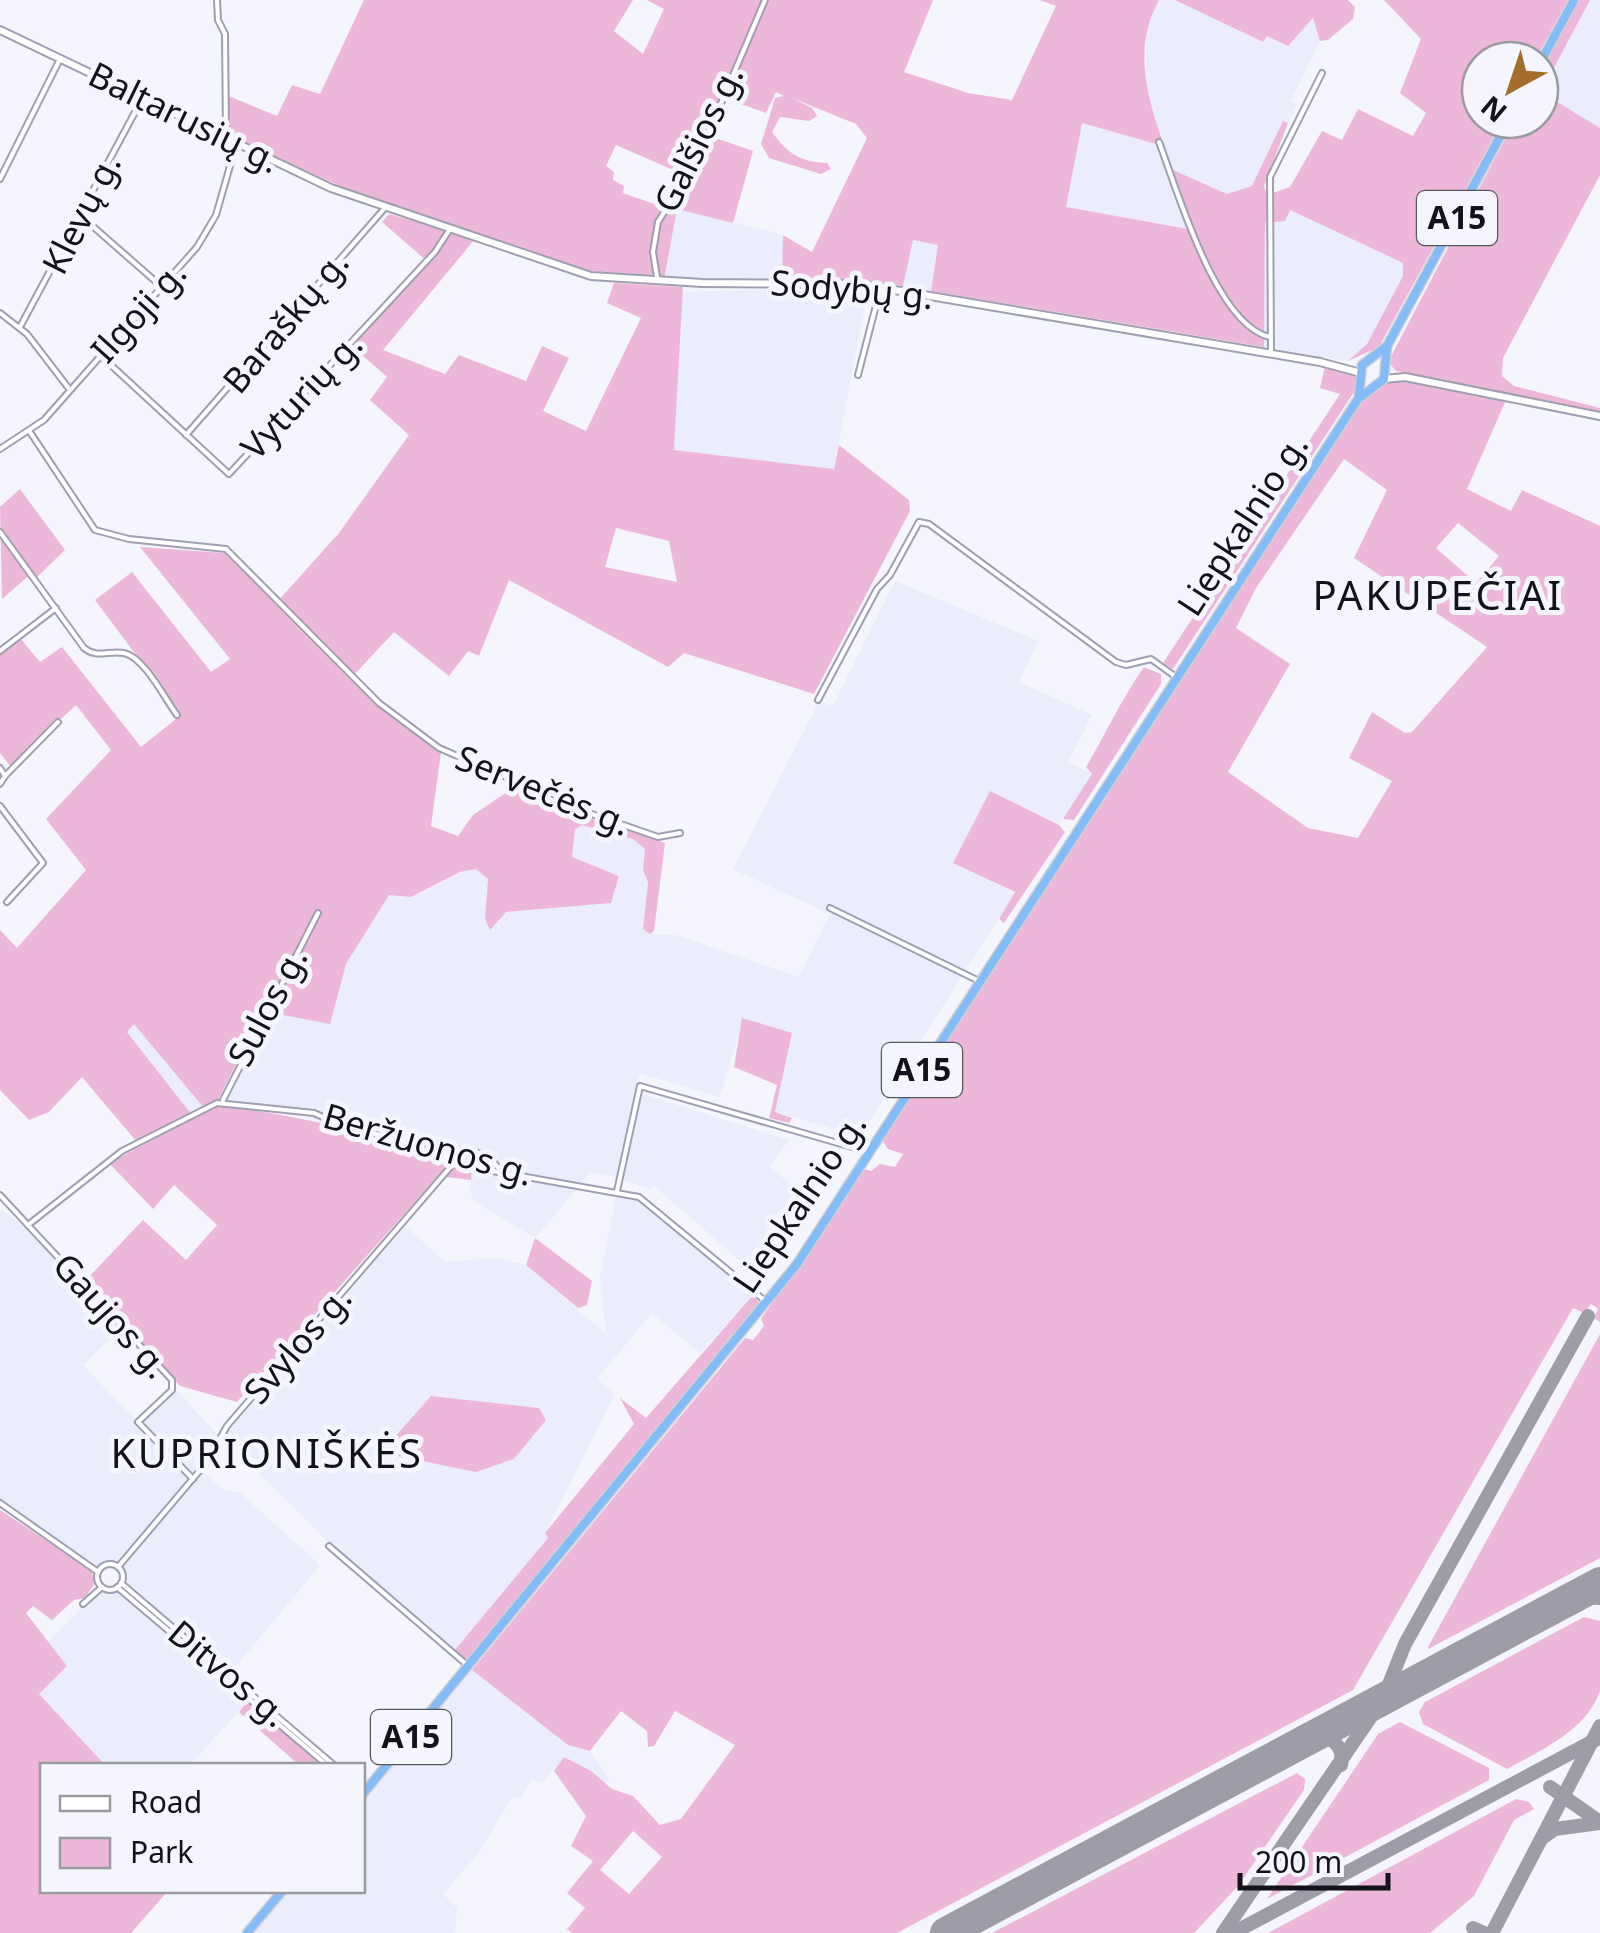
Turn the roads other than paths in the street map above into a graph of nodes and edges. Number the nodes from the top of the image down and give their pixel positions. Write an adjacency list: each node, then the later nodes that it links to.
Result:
1 (217, 0): 9 (street)
2 (765, 0): 18 (street, Galšios g.)
3 (1574, 0): 5 (highway)
4 (0, 30): 6 (main road, Baltarusių g.)
5 (1552, 40)
6 (60, 59): 8 (main road, Baltarusių g.); 13 (street)
7 (1322, 73): 23 (street)
8 (142, 99): 9 (main road, Baltarusių g.); 16 (street, Klevų g.)
9 (226, 140): 12 (main road, Baltarusių g.)
10 (1498, 140): 24 (highway, A15)
11 (1159, 142): 23 (street)
12 (236, 144): 14 (main road, Baltarusių g.); 20 (street, Ilgoji g.)
13 (0, 179)
14 (370, 203): 15 (main road, Sodybų g.)
15 (384, 208): 17 (main road, Sodybų g.); 40 (street, Baraškų g.)
16 (81, 216): 20 (street); 22 (street, Klevų g.)
17 (450, 229): 18 (main road, Sodybų g.); 40 (street, Vyturių g.)
18 (658, 282): 19 (main road, Sodybų g.)
19 (880, 286): 25 (main road, Sodybų g.); 32 (street)
20 (162, 287): 26 (street, Ilgoji g.)
21 (0, 313): 22 (street)
22 (20, 327): 36 (street)
23 (1270, 338): 25 (street)
24 (1388, 346): 27 (highway); 30 (highway)
25 (1270, 353): 29 (main road, Sodybų g.)
26 (100, 355): 36 (street, Ilgoji g.); 40 (street, Vyturių g.)
27 (1374, 357): 28 (highway); 30 (highway)
28 (1364, 362): 29 (main road, Sodybų g.); 31 (highway)
29 (1340, 366): 31 (main road, Sodybų g.)
30 (1386, 366): 33 (main road); 34 (highway)
31 (1362, 375): 35 (highway); 37 (highway)
32 (858, 376)
33 (1405, 377): 34 (main road); 38 (main road)
34 (1384, 379): 35 (highway)
35 (1374, 384): 37 (highway)
36 (70, 390): 39 (street, Ilgoji g.)
37 (1358, 399): 45 (highway, Liepkalnio g. / A15)
38 (1600, 416)
39 (30, 432): 41 (street, Ilgoji g.); 53 (street, Servečės g.)
40 (186, 434)
41 (0, 449)
42 (0, 532): 43 (street)
43 (56, 608): 44 (street); 47 (street)
44 (0, 651)
45 (1176, 676): 46 (street); 57 (highway, Liepkalnio g. / A15)
46 (818, 700)
47 (177, 715)
48 (58, 722): 50 (street)
49 (0, 768): 50 (street)
50 (5, 776): 51 (street)
51 (0, 784)
52 (0, 806): 54 (street)
53 (680, 832)
54 (7, 902)
55 (830, 908): 57 (street)
56 (318, 913): 58 (street, Sulos g.)
57 (979, 981): 59 (highway, Liepkalnio g. / A15)
58 (223, 1102): 60 (street, Beržuonos g.); 63 (street)
59 (869, 1152): 61 (street); 64 (highway, Liepkalnio g. / A15)
60 (500, 1171): 61 (street, Beržuonos g.); 65 (street, Svylos g.)
61 (617, 1191): 64 (street, Beržuonos g.)
62 (0, 1194): 63 (street, Gaujos g.)
63 (28, 1225): 65 (street, Gaujos g.)
64 (767, 1303): 73 (highway, Liepkalnio g. / A15)
65 (193, 1478): 68 (street, Svylos g.)
66 (0, 1503): 69 (street)
67 (330, 1546): 73 (street)
68 (118, 1567): 69 (street); 70 (street)
69 (98, 1572): 71 (street)
70 (119, 1585): 71 (street); 74 (street, Ditvos g.)
71 (102, 1587): 72 (street)
72 (83, 1604)
73 (470, 1666): 75 (highway, Liepkalnio g. / A15)
74 (328, 1763)
75 (365, 1791)
76 (281, 1893): 77 (highway)
77 (248, 1933)

